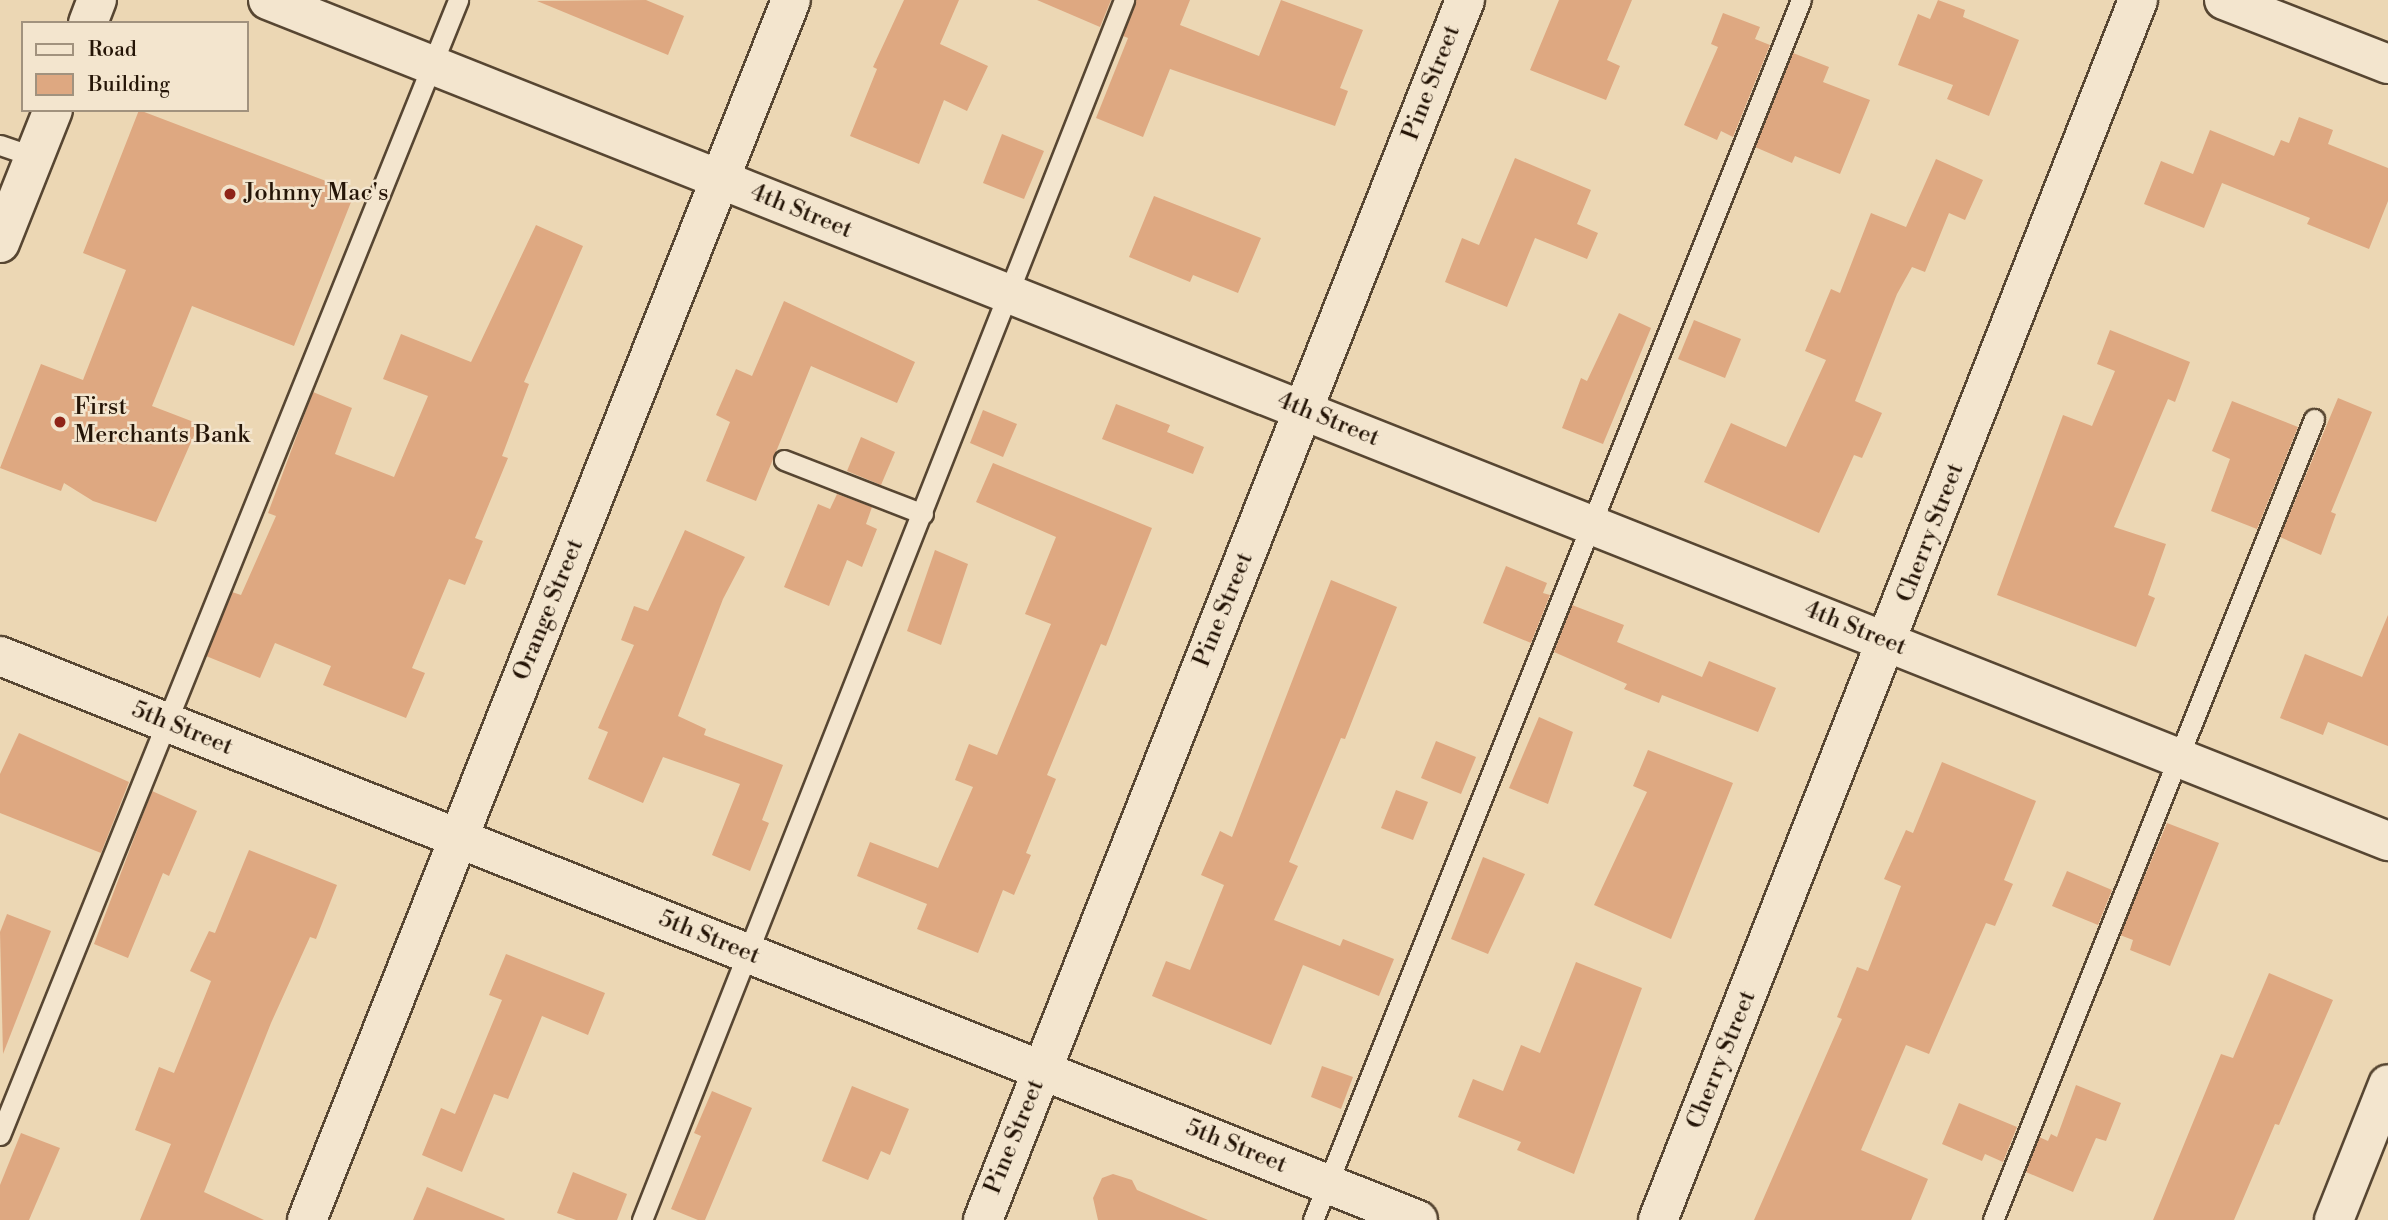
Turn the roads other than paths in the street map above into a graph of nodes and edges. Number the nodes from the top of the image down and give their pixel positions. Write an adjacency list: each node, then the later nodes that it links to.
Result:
1 (97, 0): 10 (street)
2 (268, 0): 12 (street, 4th Street)
3 (458, 0): 12 (lane)
4 (791, 0): 15 (street, Orange Street)
5 (1124, 0): 17 (lane)
6 (1465, 0): 18 (street, Pine Street)
7 (1801, 0): 22 (lane)
8 (2138, 0): 23 (street, Cherry Street)
9 (2224, 0): 11 (street)
10 (89, 21)
11 (2388, 64)
12 (433, 66): 15 (street, 4th Street); 25 (lane)
13 (51, 112): 14 (street)
14 (17, 151): 16 (street)
15 (720, 179): 17 (street, 4th Street); 27 (street, Orange Street)
16 (0, 243)
17 (1010, 295): 18 (street, 4th Street); 21 (lane)
18 (1304, 411): 22 (street, 4th Street); 30 (street, Pine Street)
19 (2314, 419): 26 (lane)
20 (784, 460): 21 (lane)
21 (923, 514): 29 (lane)
22 (1593, 525): 23 (street, 4th Street); 33 (lane)
23 (1888, 642): 26 (street, 4th Street); 39 (street, Cherry Street)
24 (0, 656): 25 (street, 5th Street)
25 (168, 723): 27 (street, 5th Street); 32 (lane)
26 (2176, 757): 28 (street, 4th Street); 40 (lane)
27 (458, 838): 29 (street, 5th Street); 34 (street, Orange Street)
28 (2388, 841)
29 (748, 953): 30 (street, 5th Street); 35 (lane)
30 (1042, 1070): 33 (street, 5th Street); 36 (street, Pine Street)
31 (2388, 1084): 41 (street)
32 (0, 1135)
33 (1328, 1184): 37 (lane); 38 (street, 5th Street)
34 (307, 1220)
35 (642, 1220)
36 (983, 1220)
37 (1313, 1220)
38 (1418, 1220)
39 (1658, 1220)
40 (1993, 1220)
41 (2334, 1220)

